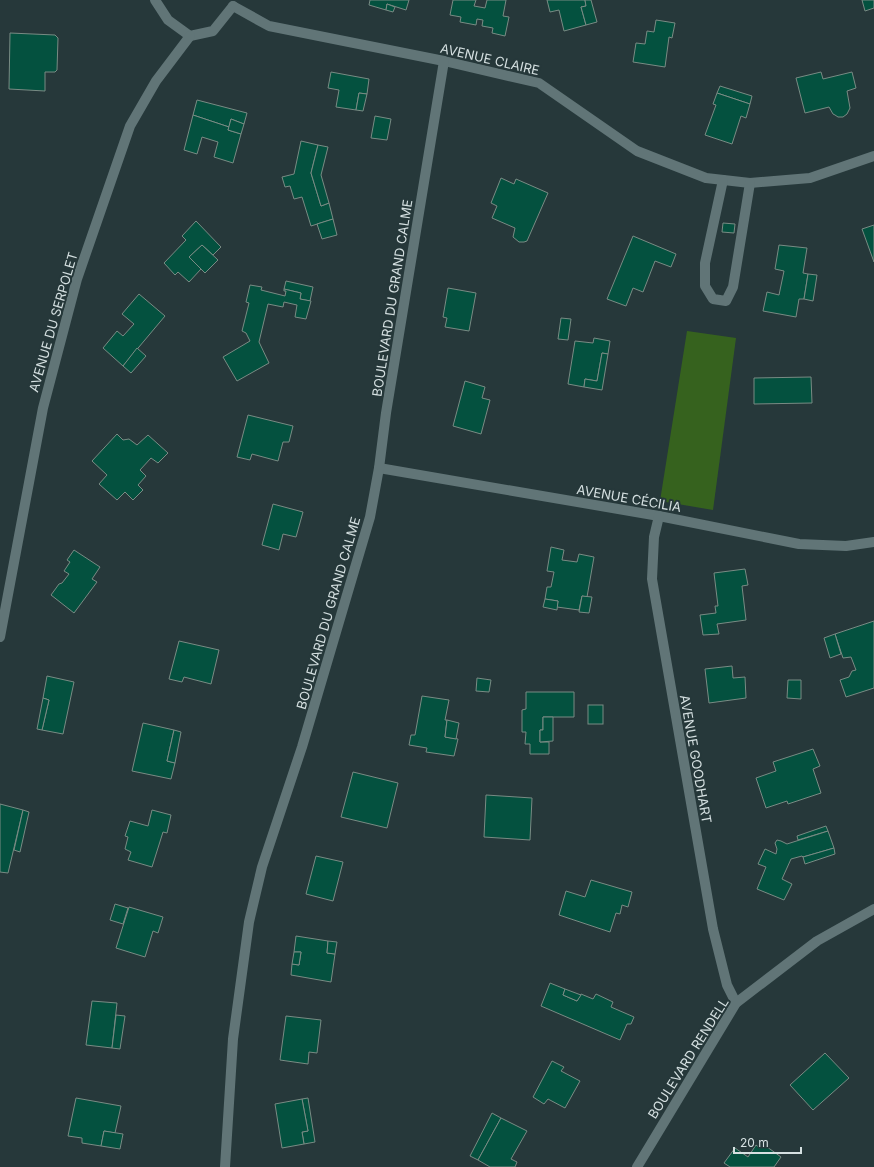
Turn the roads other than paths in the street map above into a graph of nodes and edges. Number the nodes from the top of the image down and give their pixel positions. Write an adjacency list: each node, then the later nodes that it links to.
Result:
1 (155, 0): 3 (street)
2 (232, 3): 3 (street); 4 (street, AVENUE CLAIRE)
3 (190, 36): 11 (street, AVENUE DU SERPOLET)
4 (444, 61): 6 (street, AVENUE CLAIRE); 8 (street, BOULEVARD DU GRAND CALME)
5 (874, 156): 7 (street, AVENUE CLAIRE)
6 (723, 180): 7 (street, AVENUE CLAIRE); 7 (street)
7 (750, 183)
8 (379, 468): 9 (street, AVENUE CÉCILIA); 14 (street, BOULEVARD DU GRAND CALME)
9 (659, 516): 10 (street, AVENUE CÉCILIA); 13 (street, AVENUE GOODHART)
10 (874, 542)
11 (0, 637)
12 (874, 909): 13 (street, BOULEVARD RENDELL)
13 (736, 1003): 15 (street, BOULEVARD RENDELL)
14 (225, 1167)
15 (637, 1167)

